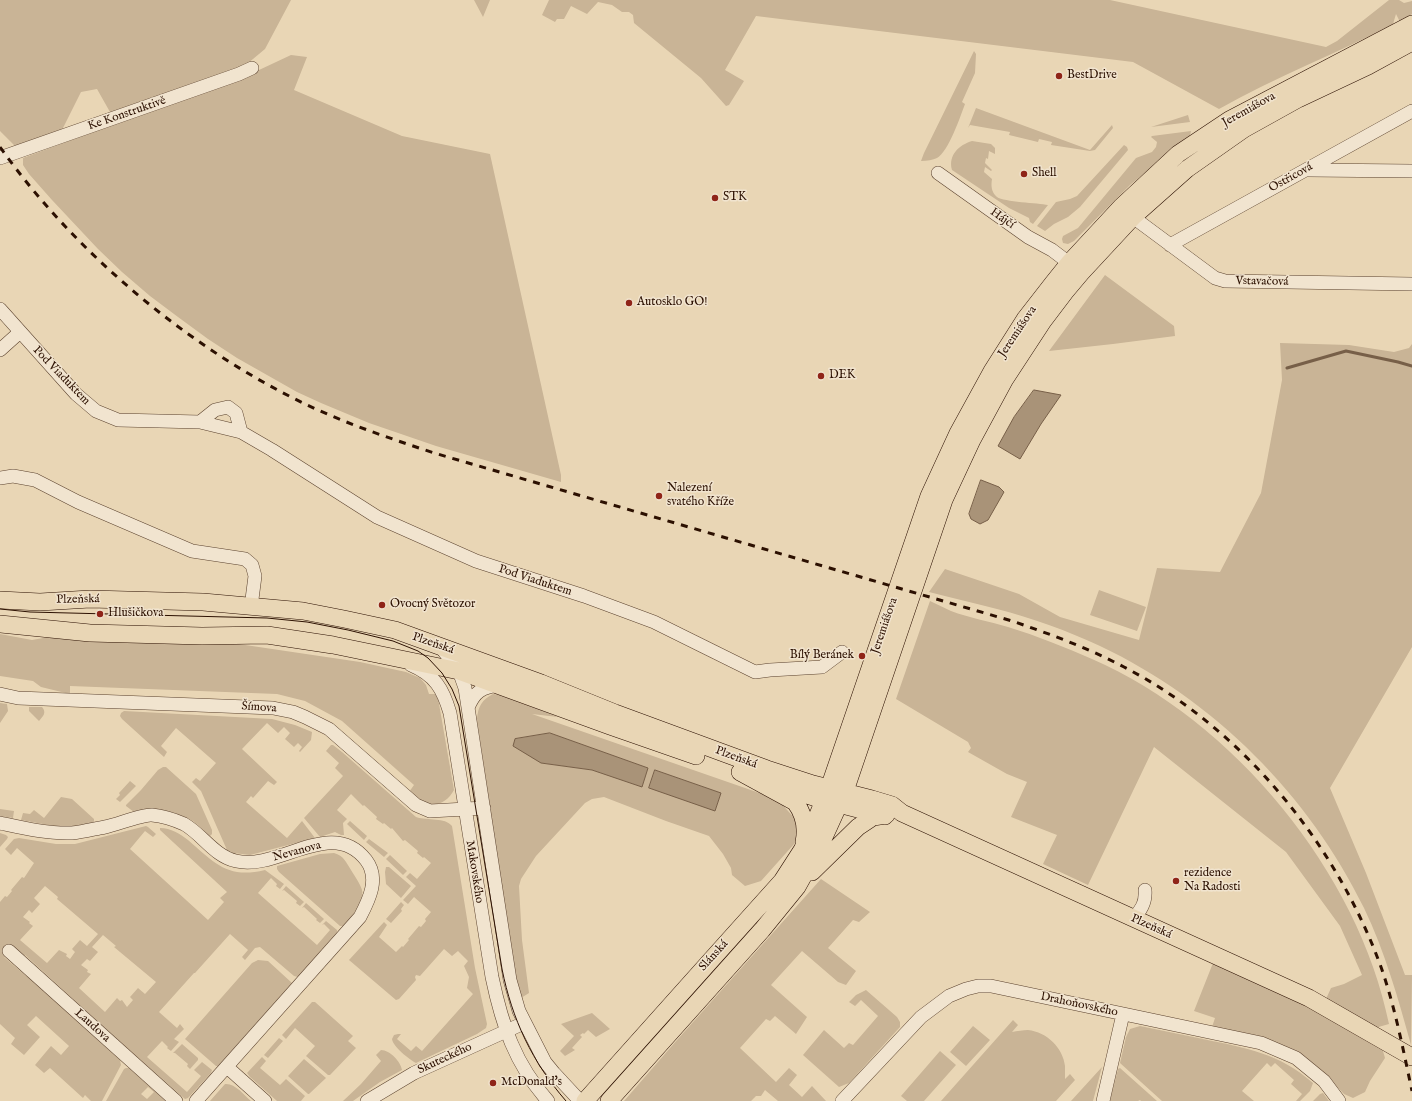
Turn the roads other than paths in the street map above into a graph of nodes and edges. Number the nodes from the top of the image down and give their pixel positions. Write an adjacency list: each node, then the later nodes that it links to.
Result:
1 (1412, 24): 9 (main road, Jeremiášova)
2 (1412, 42): 9 (main road, Jeremiášova)
3 (252, 68): 5 (street, Ke Konstruktivě)
4 (1412, 111): 6 (street, Ostřicová)
5 (0, 158)
6 (1306, 170): 7 (street); 10 (street, Ostřicová)
7 (1412, 171)
8 (938, 173): 11 (street, Hájčí)
9 (1127, 212): 10 (street, Vstavačová); 11 (main road, Jeremiášova)
10 (1170, 245): 12 (street, Vstavačová)
11 (1075, 268): 32 (main road, Jeremiášova)
12 (1412, 284)
13 (0, 309): 14 (street, Pod Viaduktem)
14 (20, 332): 15 (street); 16 (street, Pod Viaduktem)
15 (0, 350)
16 (200, 422): 17 (street, Pod Viaduktem); 17 (street)
17 (241, 432): 23 (street, Pod Viaduktem)
18 (0, 478): 20 (street)
19 (0, 600): 20 (main road, Plzeňská)
20 (250, 607): 22 (main road, Plzeňská)
21 (0, 624): 24 (main road, Plzeňská)
22 (440, 646): 25 (main road, Plzeňská); 26 (street, Makovského)
23 (842, 652)
24 (393, 658): 26 (main road, Plzeňská); 28 (street, Makovského)
25 (482, 661): 26 (street); 32 (main road, Plzeňská)
26 (459, 671): 27 (main road, Plzeňská); 28 (street); 30 (street, Makovského)
27 (501, 685): 30 (street); 31 (main road, Plzeňská)
28 (442, 691): 34 (street, Makovského)
29 (0, 694): 34 (street, Šímova)
30 (468, 708): 33 (street, Makovského)
31 (740, 772): 32 (main road, Plzeňská); 38 (main road)
32 (835, 796): 35 (main road, Plzeňská); 36 (main road, Plzeňská); 38 (main road, Slánská); 39 (main road, Slánská)
33 (484, 808): 34 (street, Šímova); 42 (street, Makovského)
34 (464, 809): 43 (street, Makovského)
35 (902, 813): 36 (main road, Plzeňská); 44 (main road, Plzeňská)
36 (885, 816): 39 (main road)
37 (0, 823): 45 (street, Nevanova)
38 (802, 850): 53 (main road, Slánská)
39 (797, 887): 46 (main road, Slánská)
40 (9, 951): 47 (street, Laudova)
41 (1123, 1014): 54 (street, Drahoňovského); 55 (street); 56 (street, Drahoňovského)
42 (524, 1023): 43 (street, Skuteckého); 52 (street, Makovského)
43 (506, 1031): 50 (street, Skuteckého); 51 (street, Makovského)
44 (1412, 1058)
45 (227, 1067): 48 (street, Nevanova); 49 (street)
46 (614, 1095)
47 (176, 1101)
48 (196, 1101)
49 (265, 1101)
50 (367, 1101)
51 (548, 1101)
52 (580, 1101)
53 (585, 1101)
54 (842, 1101)
55 (1102, 1101)
56 (1339, 1101)

